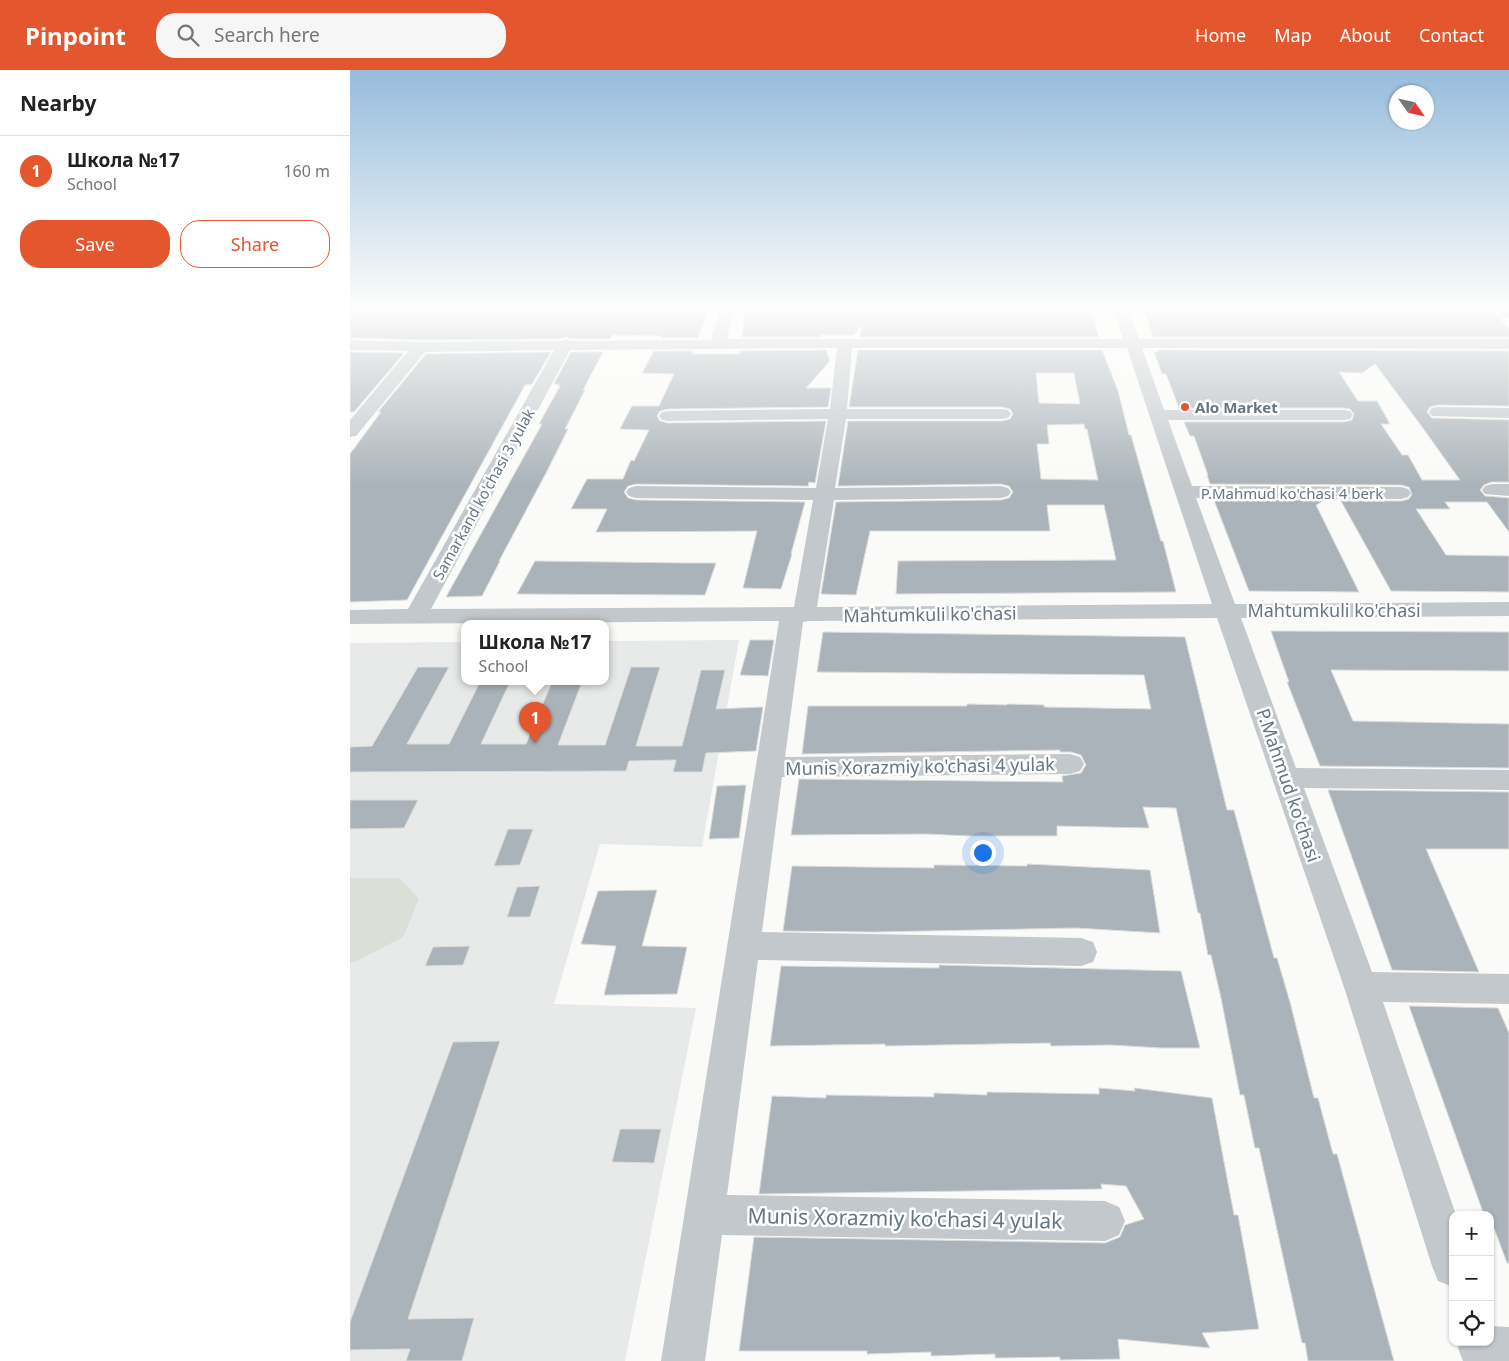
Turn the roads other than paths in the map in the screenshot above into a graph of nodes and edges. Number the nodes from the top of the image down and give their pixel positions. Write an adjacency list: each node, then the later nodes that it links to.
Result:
1 (402, 366): 12 (street)
2 (554, 366): 23 (street, Samarkand ko'chasi 3 yulak)
3 (843, 366): 7 (street, Munis Xorazmiy ko'chasi 4 yulak)
4 (1140, 366): 11 (street, P.Mahmud ko'chasi)
5 (1438, 412): 6 (street)
6 (1509, 413)
7 (838, 414): 8 (street); 10 (street); 18 (street, Munis Xorazmiy ko'chasi 4 yulak)
8 (1002, 414)
9 (1344, 415): 11 (street)
10 (668, 416)
11 (1157, 416): 14 (street, P.Mahmud ko'chasi)
12 (356, 417): 13 (street)
13 (350, 432)
14 (1183, 490): 17 (street, P.Mahmud ko'chasi 4 berk); 20 (street, P.Mahmud ko'chasi)
15 (636, 492): 18 (street)
16 (1001, 492): 18 (street)
17 (1401, 493)
18 (824, 494): 21 (street, Munis Xorazmiy ko'chasi 4 yulak)
19 (1509, 609): 20 (street, Mahtumkuli ko'chasi)
20 (1228, 610): 21 (street, Mahtumkuli ko'chasi); 26 (street, P.Mahmud ko'chasi)
21 (798, 615): 23 (street, Mahtumkuli ko'chasi); 25 (street, Munis Xorazmiy ko'chasi 4 yulak)
22 (350, 617): 23 (street, Mahtumkuli ko'chasi)
23 (415, 617)
24 (1070, 764): 25 (street, Munis Xorazmiy ko'chasi 4 yulak)
25 (770, 767): 28 (street, Munis Xorazmiy ko'chasi 4 yulak)
26 (1286, 778): 27 (street); 30 (street, P.Mahmud ko'chasi)
27 (1509, 780)
28 (744, 946): 29 (street); 32 (street, Munis Xorazmiy ko'chasi 4 yulak)
29 (1081, 952)
30 (1361, 987): 31 (street); 34 (street, P.Mahmud ko'chasi)
31 (1509, 989)
32 (705, 1215): 33 (street, Munis Xorazmiy ko'chasi 4 yulak); 35 (street, Munis Xorazmiy ko'chasi 4 yulak)
33 (1105, 1221)
34 (1450, 1256)
35 (683, 1361)

